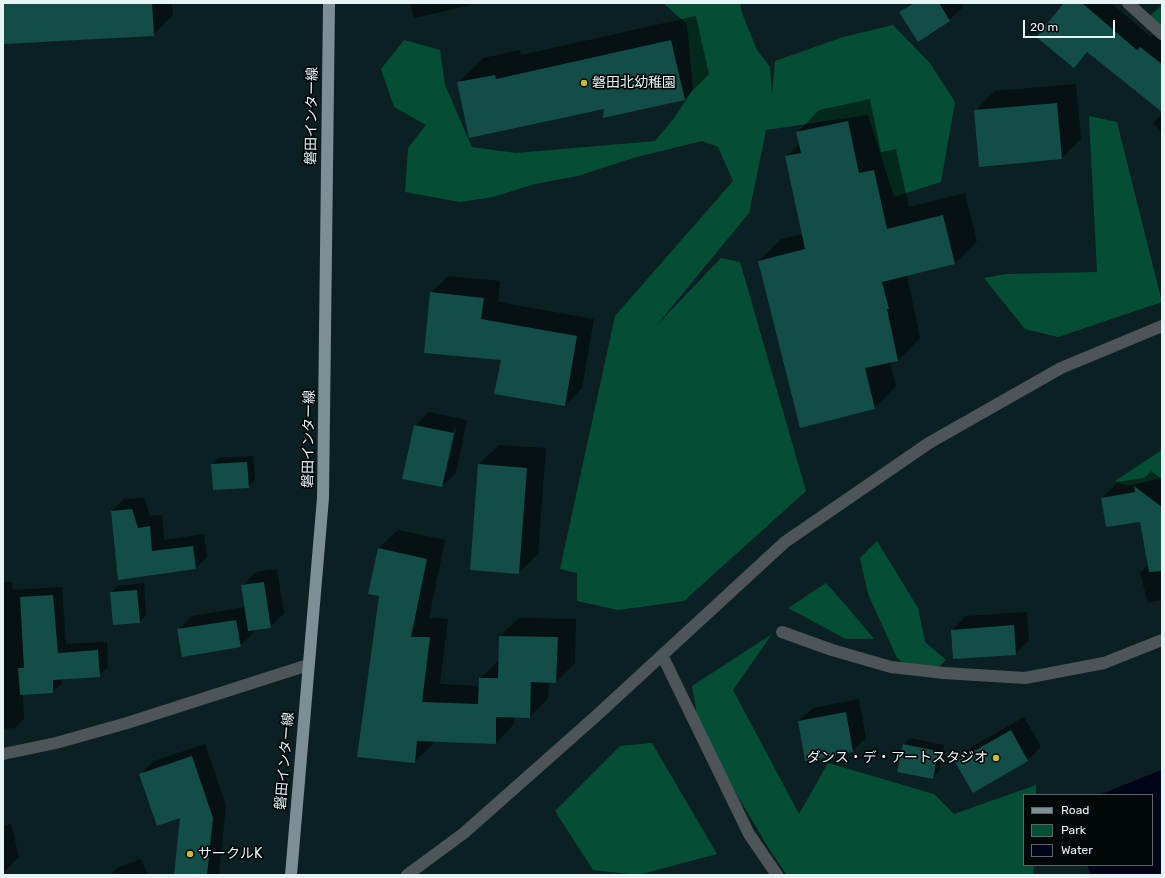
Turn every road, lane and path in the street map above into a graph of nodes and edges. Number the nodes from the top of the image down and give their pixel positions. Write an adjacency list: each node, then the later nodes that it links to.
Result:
1 (329, 3): 8 (main road, 磐田インター線)
2 (1128, 3): 3 (street)
3 (1162, 34)
4 (1162, 326): 7 (street)
5 (782, 632): 6 (street)
6 (1162, 640)
7 (662, 655): 11 (street); 12 (street)
8 (308, 665): 9 (street); 10 (main road, 磐田インター線)
9 (3, 754)
10 (291, 875)
11 (407, 875)
12 (777, 875)

